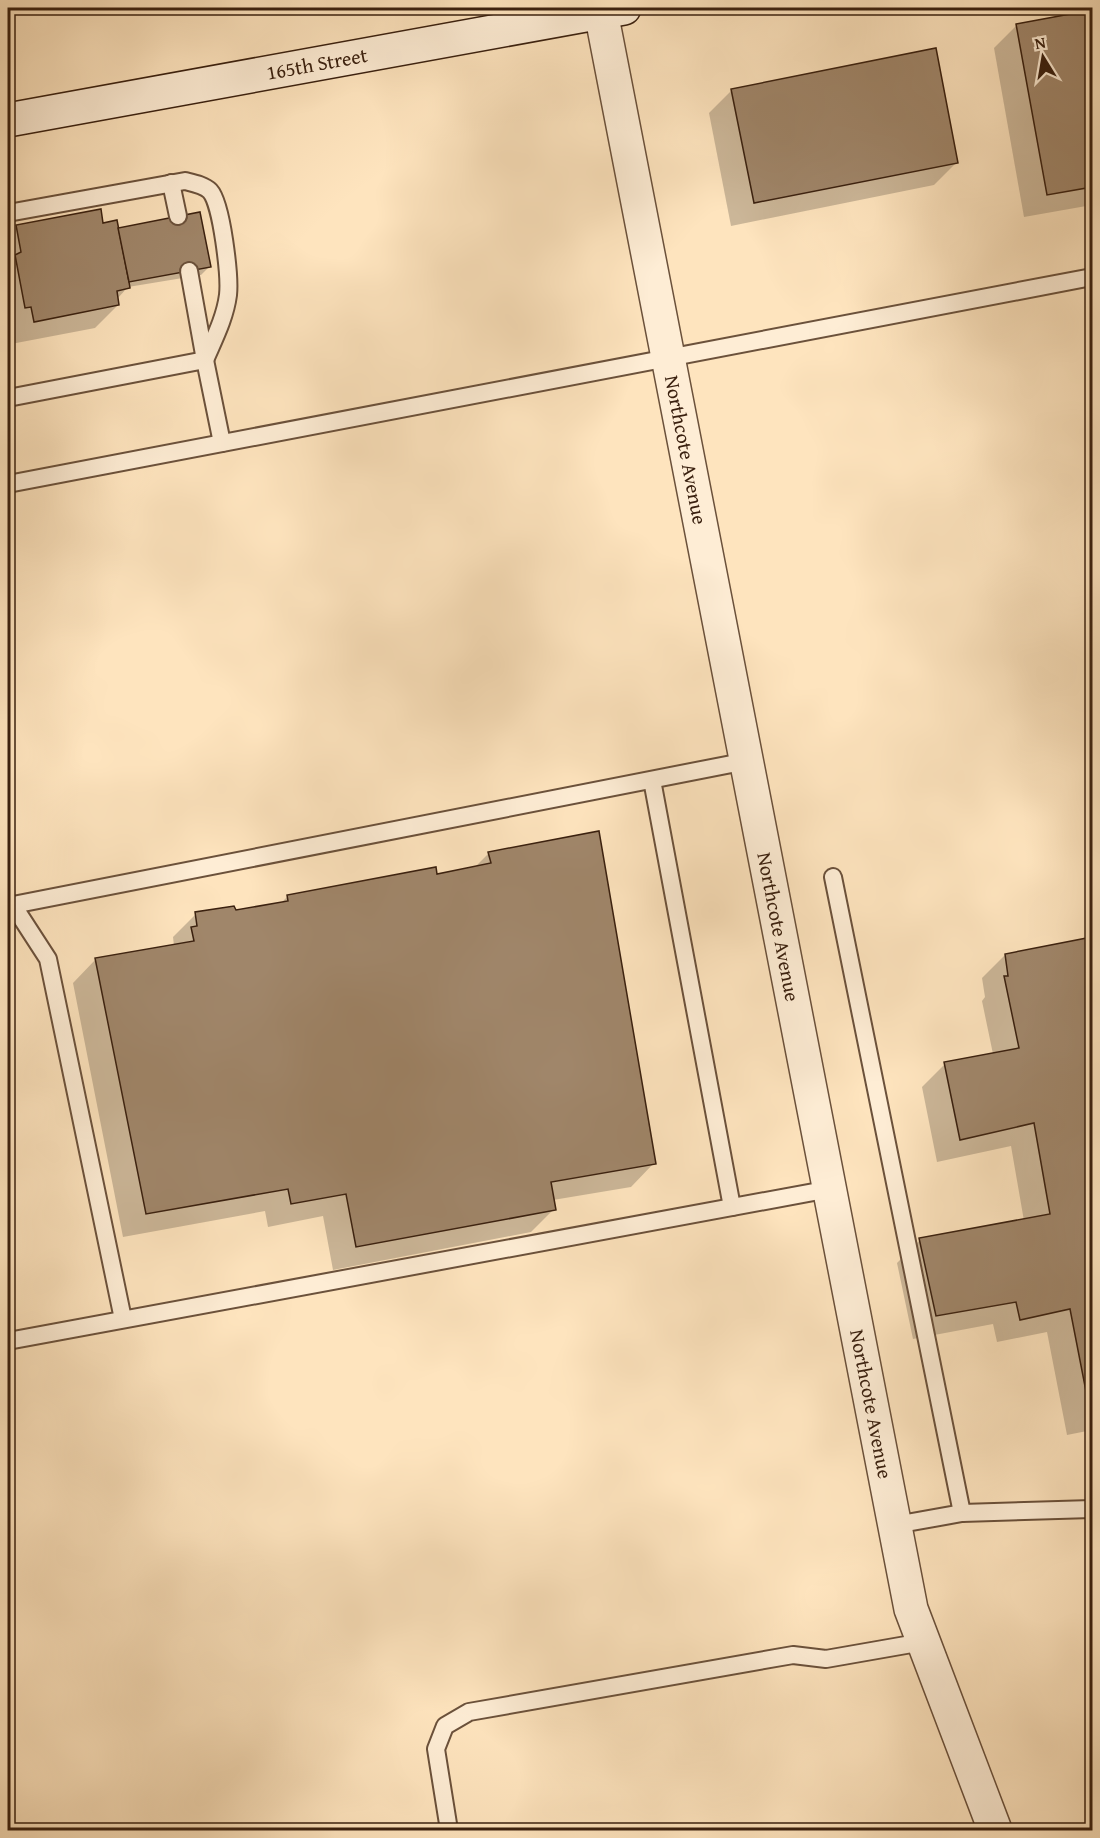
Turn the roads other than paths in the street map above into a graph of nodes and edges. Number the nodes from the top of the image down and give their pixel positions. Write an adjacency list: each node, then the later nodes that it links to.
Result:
1 (606, 9): 2 (street, 165th Street); 8 (street, Northcote Avenue)
2 (8, 120)
3 (171, 183): 4 (lane); 5 (lane); 9 (lane)
4 (8, 213)
5 (178, 216)
6 (189, 271): 9 (lane)
7 (1092, 277): 8 (lane)
8 (668, 358): 11 (lane); 13 (street, Northcote Avenue)
9 (205, 360): 10 (lane); 11 (lane)
10 (8, 398)
11 (222, 442): 12 (lane)
12 (8, 480)
13 (747, 761): 14 (lane); 16 (street, Northcote Avenue)
14 (652, 780): 17 (lane); 18 (lane)
15 (833, 877): 21 (lane)
16 (830, 1189): 17 (lane); 22 (street, Northcote Avenue)
17 (732, 1207): 18 (lane)
18 (123, 1320): 19 (lane)
19 (8, 1341)
20 (1092, 1509): 21 (lane)
21 (962, 1513): 22 (lane)
22 (895, 1525): 23 (street, Northcote Avenue)
23 (923, 1642): 24 (lane); 25 (street, Northcote Avenue)
24 (449, 1830)
25 (994, 1830)

